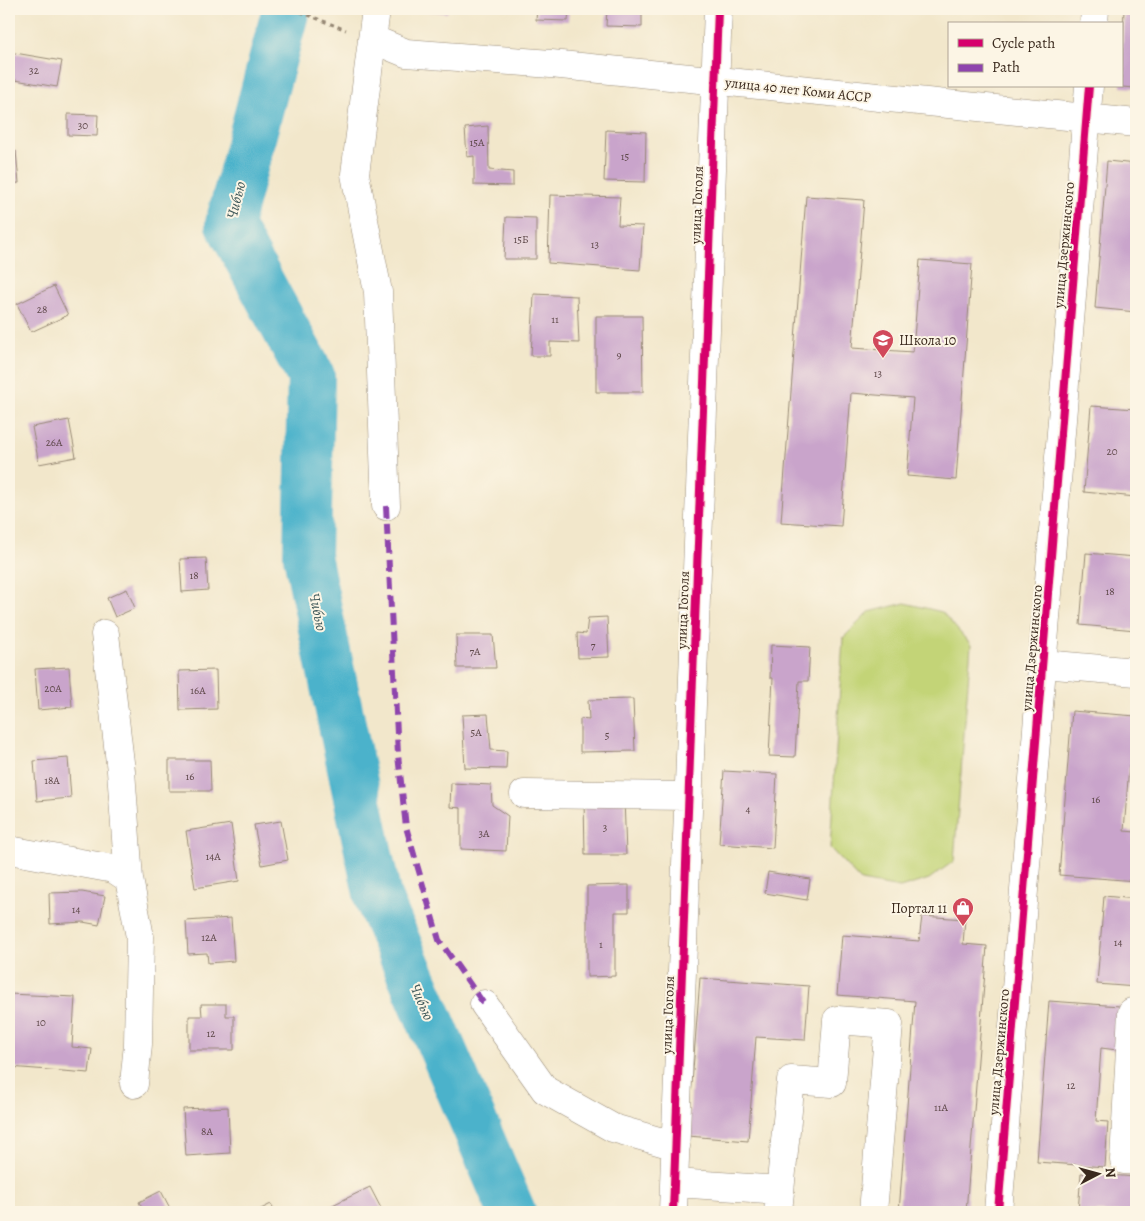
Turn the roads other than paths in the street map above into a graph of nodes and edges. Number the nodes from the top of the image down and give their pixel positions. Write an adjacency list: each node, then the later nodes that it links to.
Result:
1 (376, 9): 5 (street)
2 (718, 9): 6 (street, улица Гоголя)
3 (1095, 9): 4 (street)
4 (1094, 22)
5 (372, 40): 6 (street, улица 40 лет Коми АССР); 10 (street)
6 (714, 81): 8 (street, улица 40 лет Коми АССР); 15 (street, улица Гоголя)
7 (1089, 88): 8 (street, улица Дзержинского)
8 (1087, 118): 9 (street, улица 40 лет Коми АССР); 12 (street, улица Дзержинского)
9 (1136, 123)
10 (386, 506)
11 (105, 634): 17 (street)
12 (1043, 664): 13 (street); 27 (street, улица Дзержинского)
13 (1136, 672)
14 (524, 794): 15 (street)
15 (689, 796): 21 (street, улица Гоголя)
16 (9, 850): 17 (street)
17 (129, 879): 20 (street)
18 (484, 1004): 21 (street)
19 (1136, 1012): 22 (street)
20 (134, 1084)
21 (676, 1146): 23 (street, улица Гоголя)
22 (1136, 1160)
23 (675, 1183): 24 (street); 25 (street, улица Гоголя)
24 (779, 1201): 26 (street)
25 (672, 1212)
26 (873, 1212)
27 (998, 1212)

